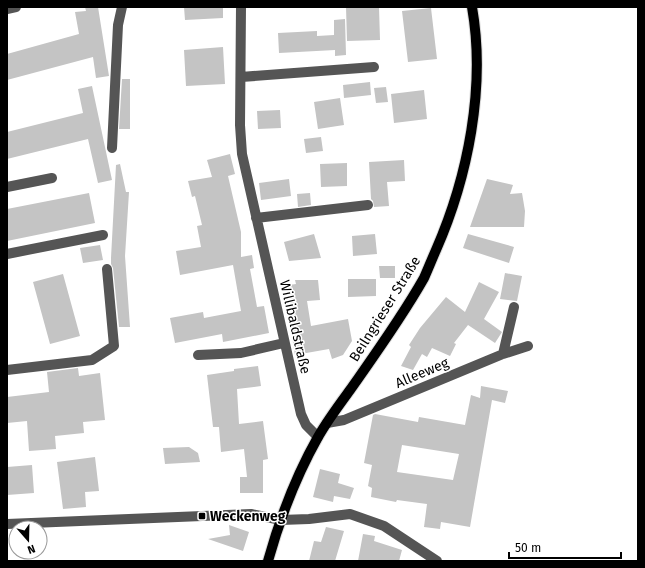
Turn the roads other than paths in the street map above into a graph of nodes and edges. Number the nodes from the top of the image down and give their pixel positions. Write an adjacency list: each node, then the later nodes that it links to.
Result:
1 (16, 7): 5 (street)
2 (122, 7): 8 (street)
3 (241, 7): 7 (street, Willibaldstraße)
4 (472, 7): 22 (main road, Beilngrieser Straße)
5 (7, 9)
6 (374, 67): 7 (street)
7 (241, 77): 12 (street, Willibaldstraße)
8 (112, 148)
9 (52, 178): 10 (street)
10 (7, 188)
11 (368, 205): 12 (street)
12 (256, 218): 17 (street, Willibaldstraße)
13 (103, 235): 14 (street)
14 (7, 254)
15 (106, 269): 21 (street)
16 (514, 307): 19 (street)
17 (284, 344): 20 (street); 23 (street, Willibaldstraße)
18 (528, 346): 19 (street, Alleeweg)
19 (503, 354): 22 (street, Alleeweg)
20 (198, 355)
21 (7, 370)
22 (327, 423): 23 (main road, Beilngrieser Straße)
23 (318, 437): 24 (main road, Beilngrieser Straße)
24 (281, 520): 25 (street); 26 (main road, Beilngrieser Straße); 27 (street)
25 (7, 524)
26 (268, 561)
27 (437, 561)

